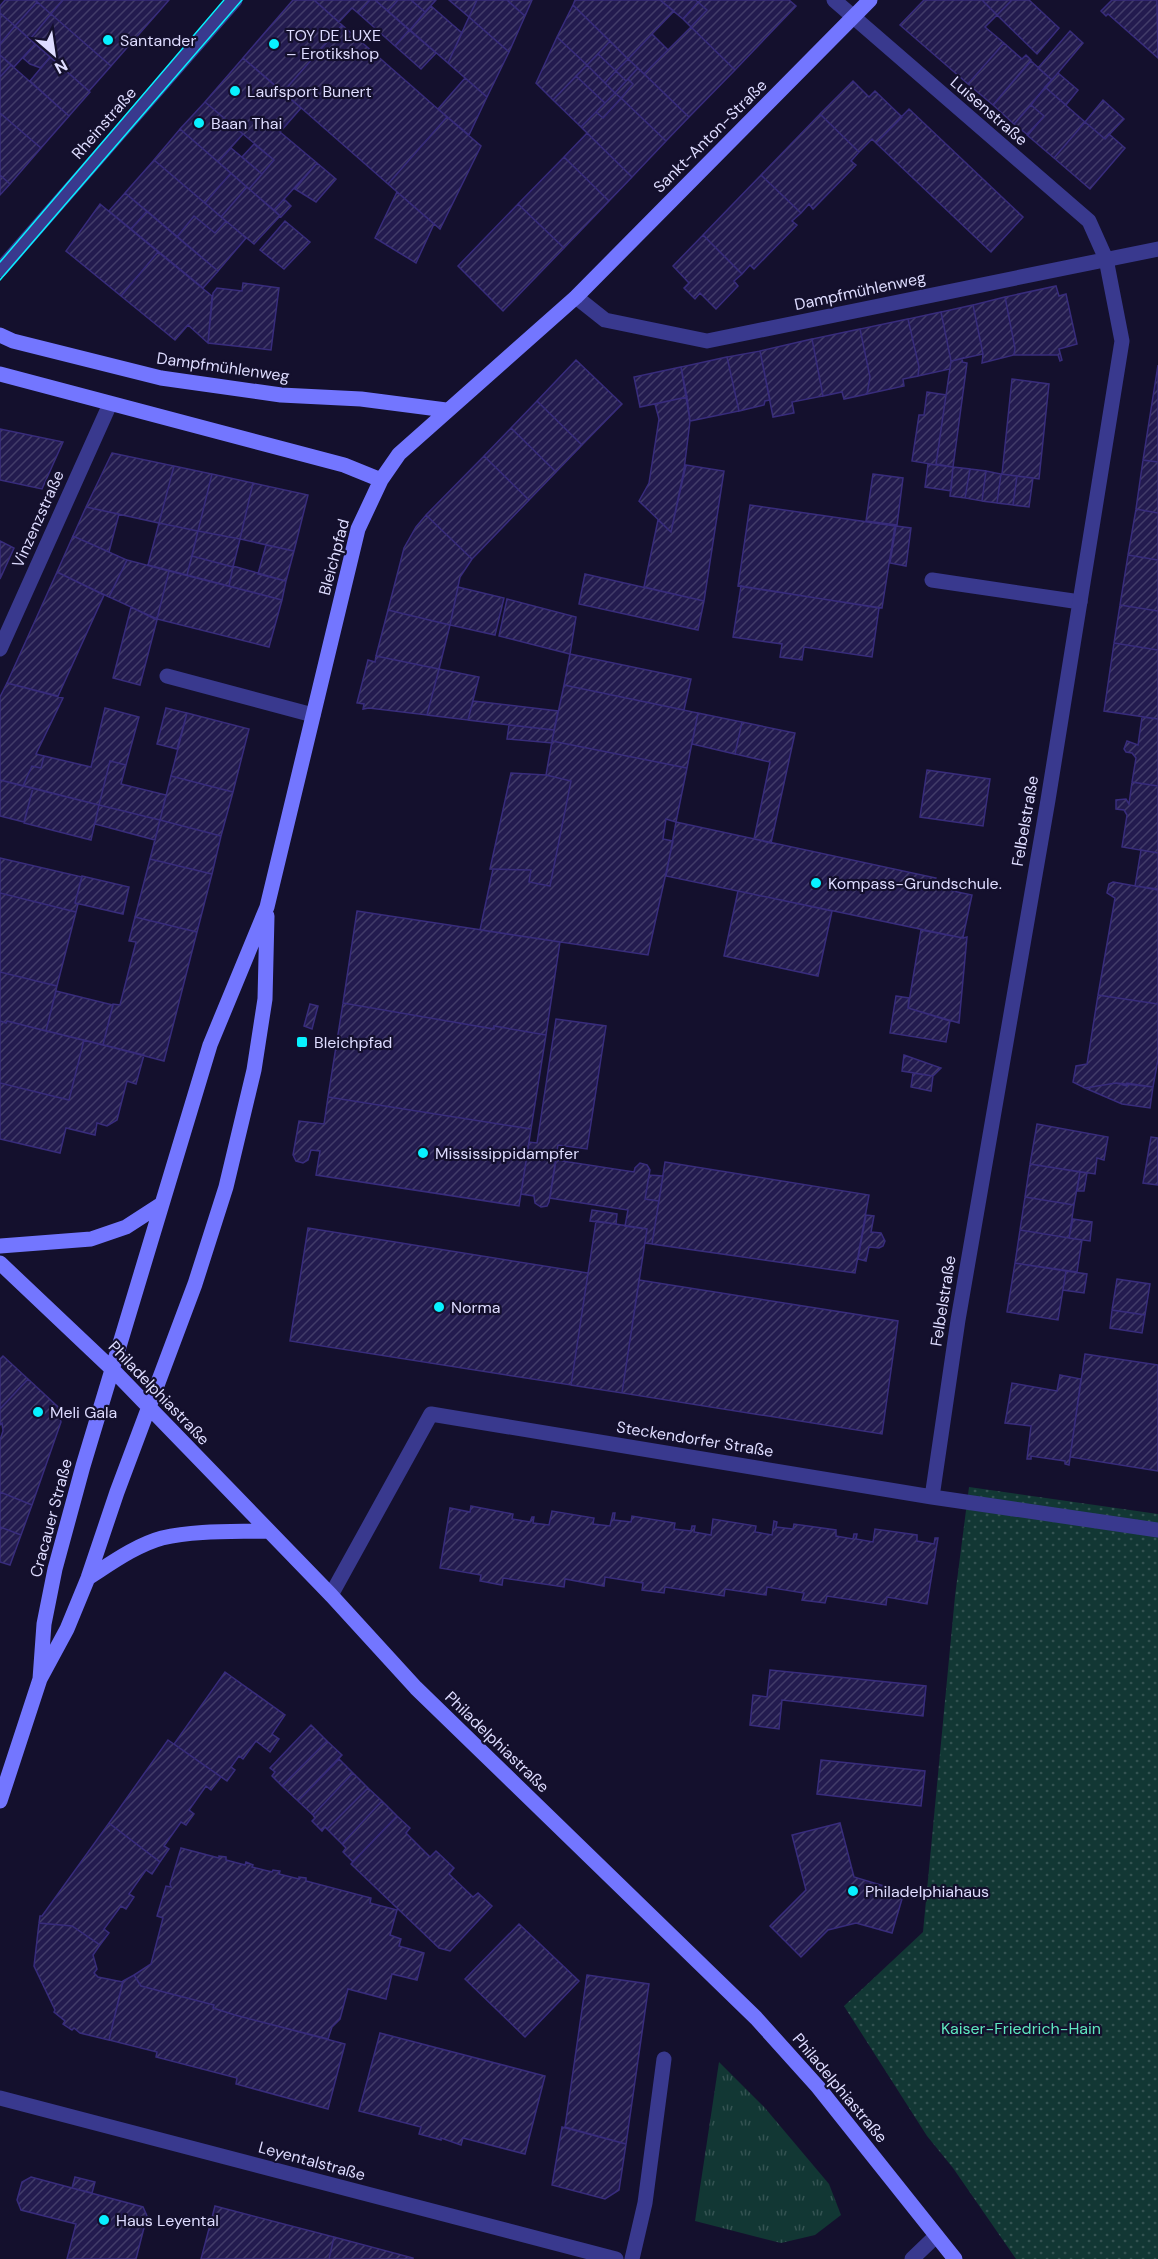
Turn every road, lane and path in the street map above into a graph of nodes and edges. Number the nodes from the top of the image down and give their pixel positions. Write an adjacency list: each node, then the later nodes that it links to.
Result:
1 (235, 0): 7 (street, Rheinstraße)
2 (834, 0): 4 (street, Luisenstraße)
3 (870, 0): 4 (street, Sankt-Anton-Straße)
4 (853, 18): 6 (street, Luisenstraße); 8 (street, Sankt-Anton-Straße)
5 (1158, 249): 6 (street, Dampfmühlenweg)
6 (1106, 259): 8 (street, Dampfmühlenweg); 15 (street, Felbelstraße)
7 (0, 270)
8 (576, 297): 12 (street, Bleichpfad)
9 (0, 335): 12 (street, Dampfmühlenweg)
10 (0, 374): 11 (street)
11 (110, 404): 13 (street); 16 (street, Vinzenzstraße)
12 (446, 410): 13 (street, Bleichpfad)
13 (381, 480): 18 (street, Bleichpfad)
14 (932, 579): 15 (street)
15 (1080, 602): 25 (street, Felbelstraße)
16 (0, 649)
17 (167, 676): 18 (street)
18 (313, 715): 19 (street, Bleichpfad)
19 (267, 907): 20 (street, Bleichpfad); 24 (street, Bleichpfad)
20 (160, 1205): 21 (street); 23 (street, Bleichpfad)
21 (0, 1246)
22 (0, 1263): 23 (street, Philadelphiastraße)
23 (112, 1369): 24 (street, Philadelphiastraße); 30 (street, Cracauer Straße)
24 (150, 1409): 27 (street, Philadelphiastraße); 28 (street, Cracauer Straße)
25 (932, 1497): 26 (street, Steckendorfer Straße); 29 (street, Steckendorfer Straße)
26 (1158, 1530)
27 (268, 1531): 28 (street); 29 (street, Philadelphiastraße)
28 (88, 1578): 30 (street, Cracauer Straße)
29 (331, 1595): 34 (street, Philadelphiastraße)
30 (40, 1679): 31 (street, Cracauer Straße)
31 (0, 1801)
32 (664, 2059): 36 (street)
33 (0, 2098): 35 (street, Leyentalstraße)
34 (936, 2236): 37 (street); 38 (street, Philadelphiastraße)
35 (616, 2259)
36 (632, 2259)
37 (912, 2259)
38 (955, 2259)

